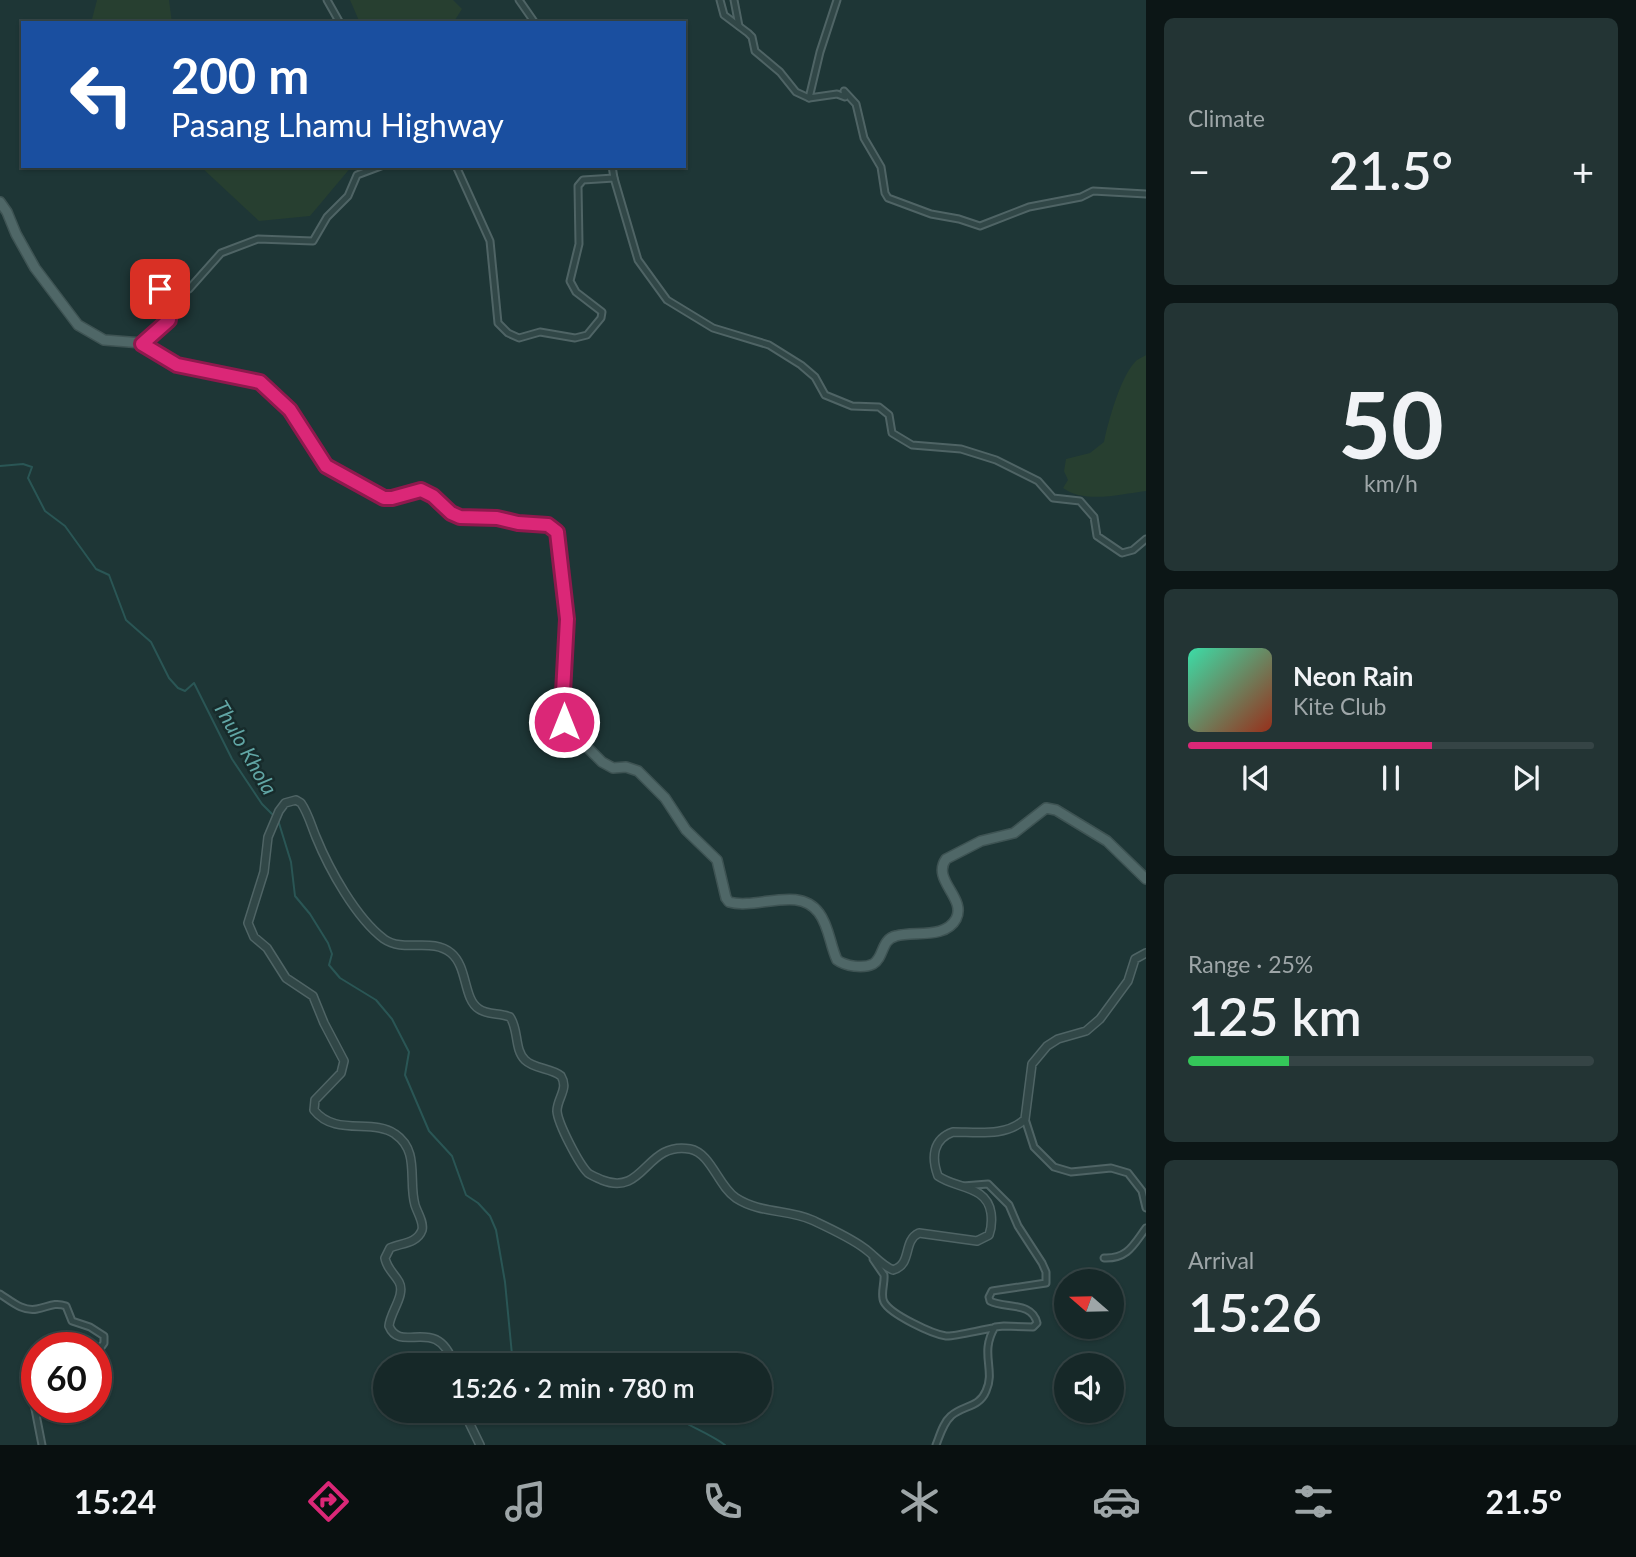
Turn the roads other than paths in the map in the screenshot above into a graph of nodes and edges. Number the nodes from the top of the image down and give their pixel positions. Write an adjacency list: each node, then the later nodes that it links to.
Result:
1 (327, 0): 6 (street)
2 (519, 0): 7 (street)
3 (720, 0): 8 (street)
4 (734, 0): 8 (street)
5 (837, 0): 9 (street)
6 (339, 21)
7 (534, 21)
8 (739, 26): 9 (street)
9 (809, 98): 14 (street)
10 (376, 168): 16 (street)
11 (457, 168): 13 (street)
12 (612, 168): 13 (street)
13 (614, 178): 17 (street)
14 (1146, 194)
15 (0, 202): 16 (main road)
16 (142, 344): 18 (main road)
17 (1146, 539)
18 (1146, 879)
19 (1146, 953): 20 (street)
20 (1025, 1119): 21 (street); 22 (street)
21 (963, 1186): 24 (street); 27 (street)
22 (1146, 1208)
23 (1146, 1228): 25 (street)
24 (864, 1248): 27 (street); 29 (street)
25 (1104, 1258)
26 (0, 1294): 28 (street)
27 (995, 1327): 34 (street)
28 (98, 1332)
29 (450, 1353)
30 (38, 1423): 32 (street)
31 (469, 1423): 33 (street)
32 (42, 1445)
33 (480, 1445)
34 (936, 1445)

